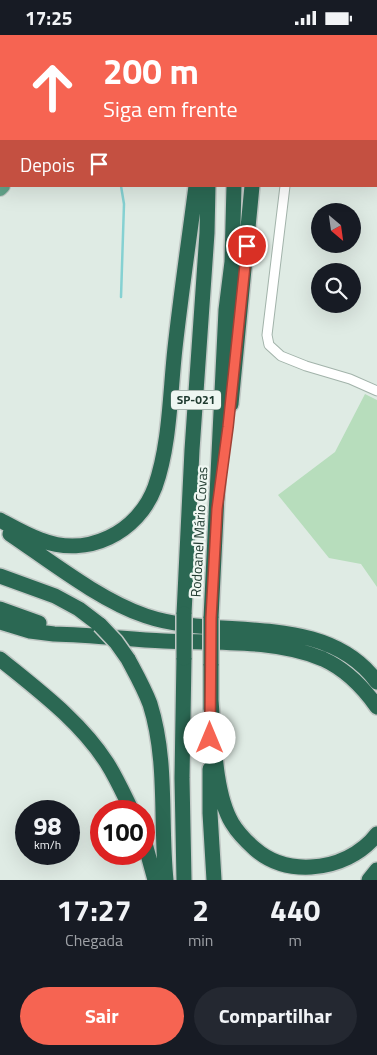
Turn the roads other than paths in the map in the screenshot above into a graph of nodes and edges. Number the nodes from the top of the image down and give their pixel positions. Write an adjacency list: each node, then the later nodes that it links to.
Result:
1 (196, 187): 8 (highway)
2 (208, 187): 24 (highway, Rodoanel Mário Covas / SP-021, bridge)
3 (234, 187): 7 (highway, Rodoanel Mário Covas / SP-021)
4 (252, 187): 7 (highway)
5 (285, 187): 6 (street)
6 (377, 391)
7 (217, 509): 16 (highway, Rodoanel Mário Covas / SP-021, bridge)
8 (0, 520)
9 (0, 527): 15 (highway)
10 (0, 576): 13 (highway)
11 (0, 609): 13 (highway)
12 (0, 622): 13 (highway)
13 (97, 630): 17 (highway); 23 (highway, bridge)
14 (0, 659): 18 (highway)
15 (377, 681)
16 (211, 700): 19 (highway); 25 (highway, Rodoanel Mário Covas / SP-021)
17 (377, 707)
18 (126, 800)
19 (377, 833)
20 (151, 865): 22 (highway)
21 (377, 870): 26 (highway)
22 (155, 880)
23 (166, 880)
24 (184, 880)
25 (214, 880)
26 (369, 880)

